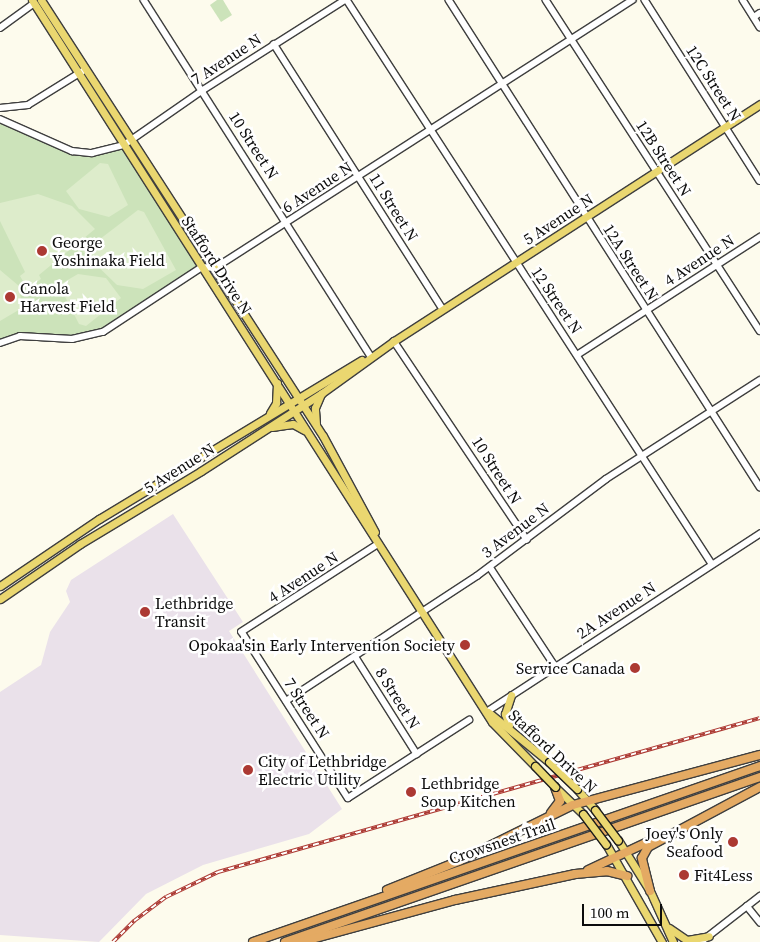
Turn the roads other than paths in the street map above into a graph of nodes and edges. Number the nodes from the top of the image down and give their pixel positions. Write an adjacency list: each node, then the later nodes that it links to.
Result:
1 (41, 0): 16 (main road, Stafford Drive N)
2 (144, 0): 19 (street, 10 Street N)
3 (346, 0): 15 (street, 7 Avenue N); 24 (street, 12 Street N)
4 (449, 0): 18 (street, 12A Street N)
5 (546, 0): 14 (street, 12B Street N)
6 (632, 0): 14 (street, 6 Avenue N)
7 (645, 0): 23 (street, 12C Street N)
8 (743, 0): 11 (street)
9 (33, 2): 13 (street); 17 (main road, Stafford Drive N)
10 (760, 13): 11 (street)
11 (754, 17): 12 (street)
12 (760, 27)
13 (0, 28)
14 (571, 39): 18 (street, 6 Avenue N); 27 (street, 12B Street N)
15 (274, 44): 19 (street, 7 Avenue N); 28 (street, 11 Street N)
16 (86, 69): 17 (street); 25 (main road, Stafford Drive N)
17 (78, 74): 21 (street); 26 (main road, Stafford Drive N)
18 (503, 84): 24 (street, 6 Avenue N); 30 (street, 12A Street N)
19 (202, 90): 25 (street, 7 Avenue N); 31 (street, 10 Street N)
20 (760, 104): 23 (main road, 5 Avenue N)
21 (0, 108)
22 (0, 120): 26 (street, 7 Avenue N)
23 (726, 127): 27 (main road, 5 Avenue N); 29 (street, 12C Street N)
24 (432, 129): 28 (street, 6 Avenue N); 33 (street, 12 Street N)
25 (132, 140): 26 (street, 7 Avenue N); 36 (main road, Stafford Drive N)
26 (124, 145): 35 (main road, Stafford Drive N)
27 (656, 172): 30 (main road, 5 Avenue N); 34 (street, 12B Street N)
28 (359, 176): 31 (street, 6 Avenue N); 37 (street, 11 Street N)
29 (760, 181)
30 (586, 217): 33 (main road, 5 Avenue N); 38 (street, 12A Street N)
31 (287, 223): 36 (street, 6 Avenue N); 43 (street, 10 Street N)
32 (760, 237): 34 (street, 4 Avenue N)
33 (515, 262): 37 (main road, 5 Avenue N); 42 (street, 12 Street N)
34 (717, 264): 38 (street, 4 Avenue N); 39 (street, 12B Street N)
35 (202, 268): 36 (street); 41 (street); 45 (main road, Stafford Drive N)
36 (216, 268): 47 (main road, Stafford Drive N)
37 (443, 309): 40 (main road, 5 Avenue N)
38 (646, 310): 42 (street, 4 Avenue N); 51 (street, 12A Street N)
39 (760, 331)
40 (394, 340): 43 (main road, 5 Avenue N); 59 (street, 10 Street N)
41 (0, 343)
42 (577, 355): 56 (street, 12 Street N)
43 (371, 356): 46 (main road, 5 Avenue N); 47 (main road, 5 Avenue N)
44 (760, 380): 51 (street, 3 Avenue N)
45 (277, 383): 48 (main road, Stafford Drive N); 52 (main road)
46 (322, 393): 49 (main road, 5 Avenue N); 53 (main road)
47 (297, 397): 48 (main road, 5 Avenue N); 49 (main road, Stafford Drive N)
48 (290, 402): 50 (main road, Stafford Drive N); 52 (main road, 5 Avenue N)
49 (302, 406): 50 (main road, 5 Avenue N); 53 (main road, Stafford Drive N)
50 (295, 410): 54 (main road, 5 Avenue N); 55 (main road, Stafford Drive N)
51 (713, 410): 56 (street, 3 Avenue N); 57 (street, 12A Street N)
52 (266, 418): 63 (main road, 5 Avenue N)
53 (316, 427): 60 (main road, Stafford Drive N)
54 (267, 428): 55 (main road); 64 (main road, 5 Avenue N)
55 (311, 436): 60 (main road, Stafford Drive N)
56 (642, 456): 59 (street, 3 Avenue N); 61 (street, 12 Street N)
57 (760, 487)
58 (760, 534): 61 (street, 2A Avenue N)
59 (526, 540): 62 (street, 3 Avenue N)
60 (379, 544): 65 (main road, Stafford Drive N); 66 (street, 4 Avenue N)
61 (712, 564): 68 (street, 2A Avenue N)
62 (490, 567): 65 (street, 3 Avenue N); 68 (street)
63 (0, 586)
64 (0, 599)
65 (424, 612): 67 (street, 3 Avenue N); 71 (main road, Stafford Drive N)
66 (242, 632): 70 (street, 7 Street N)
67 (355, 656): 70 (street, 3 Avenue N); 74 (street, 8 Street N)
68 (555, 666): 69 (street, 2A Avenue N)
69 (511, 695): 71 (street, 2A Avenue N); 73 (main road)
70 (286, 701): 74 (street, 7 Street N)
71 (488, 712): 73 (main road, Stafford Drive N); 79 (main road, Stafford Drive N, bridge)
72 (468, 720): 74 (street)
73 (510, 728): 80 (main road, Stafford Drive N, bridge)
74 (417, 754)
75 (760, 756): 80 (highway)
76 (760, 766): 94 (highway, Crowsnest Trail)
77 (760, 777): 97 (highway, Crowsnest Trail)
78 (760, 787): 83 (highway)
79 (558, 791): 81 (main road, Stafford Drive N); 82 (highway)
80 (587, 801): 81 (highway); 84 (main road, Stafford Drive N, bridge)
81 (573, 805): 82 (highway); 85 (main road, Stafford Drive N, bridge)
82 (546, 817): 94 (highway)
83 (672, 832): 84 (highway); 88 (highway)
84 (627, 850): 85 (highway); 88 (main road, Stafford Drive N)
85 (616, 856): 86 (highway); 87 (main road, Stafford Drive N)
86 (575, 874): 87 (highway); 98 (highway)
87 (627, 876): 93 (main road, Stafford Drive N)
88 (650, 891): 92 (main road, Stafford Drive N)
89 (760, 896): 90 (street)
90 (748, 906): 91 (street); 95 (street)
91 (760, 922)
92 (665, 923): 95 (main road); 101 (main road, Stafford Drive N)
93 (656, 930): 99 (main road); 100 (main road, Stafford Drive N)
94 (279, 933): 96 (highway, Crowsnest Trail)
95 (709, 936): 102 (street)
96 (253, 942)
97 (285, 942)
98 (301, 942)
99 (658, 942)
100 (662, 942)
101 (673, 942)
102 (701, 942)

